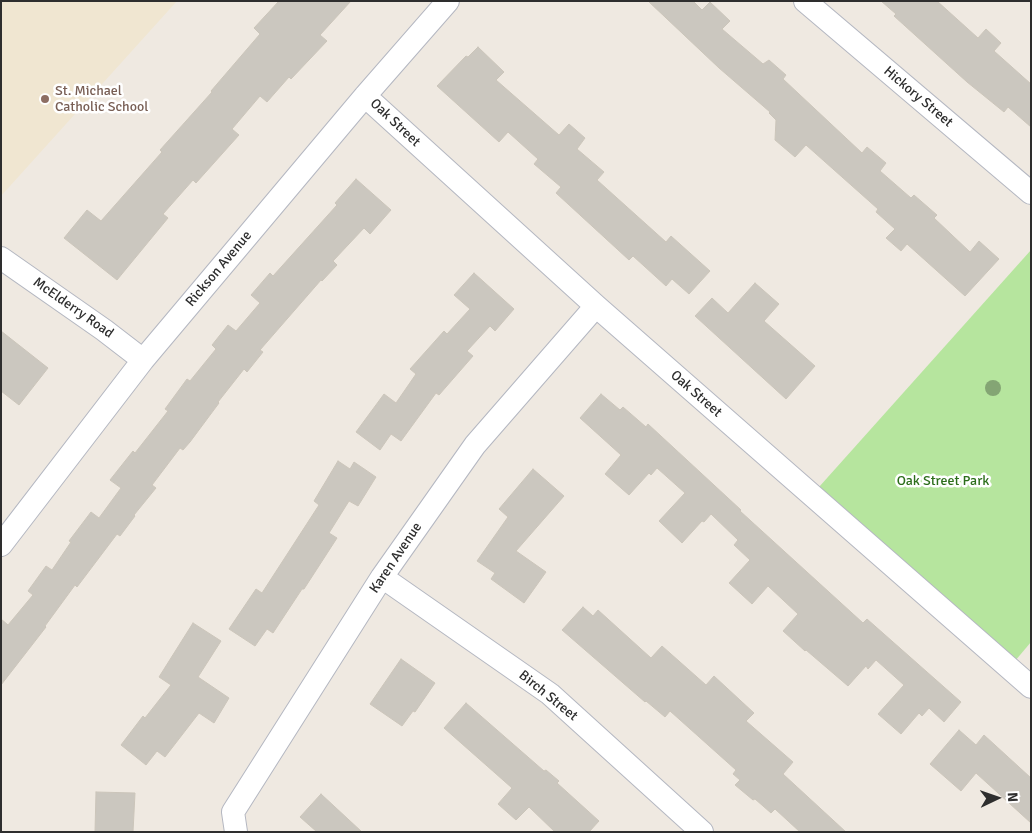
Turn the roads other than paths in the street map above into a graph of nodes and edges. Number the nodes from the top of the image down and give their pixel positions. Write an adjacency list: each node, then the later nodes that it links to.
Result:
1 (448, 1): 3 (street, Rickson Avenue)
2 (805, 1): 4 (street, Hickory Street)
3 (365, 96): 6 (street, Oak Street); 7 (street, Rickson Avenue)
4 (1031, 193)
5 (1, 258): 7 (street, McElderry Road)
6 (596, 306): 9 (street, Karen Avenue); 10 (street, Oak Street)
7 (143, 360): 8 (street, Rickson Avenue)
8 (1, 545)
9 (382, 577): 11 (street, Karen Avenue); 12 (street, Birch Street)
10 (1031, 687)
11 (236, 832)
12 (702, 832)

